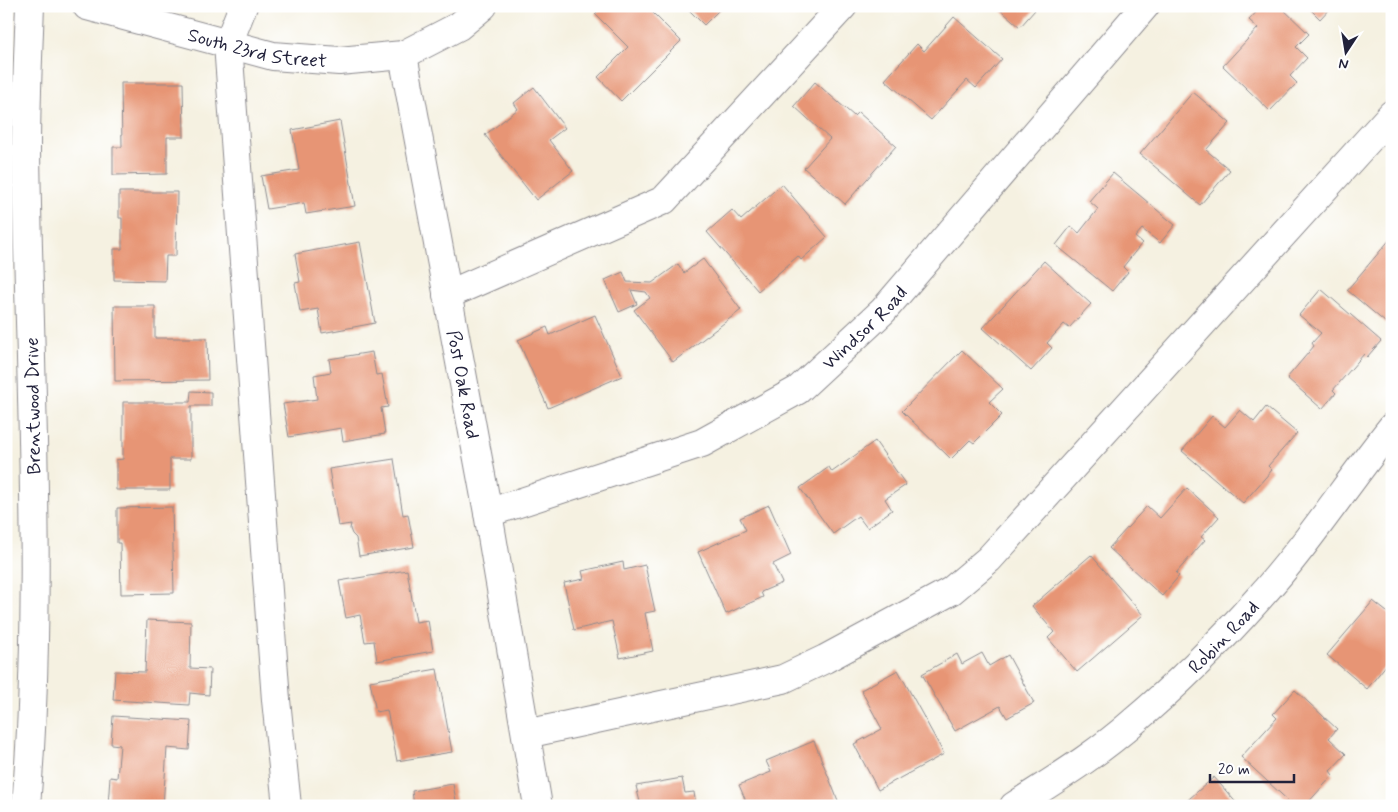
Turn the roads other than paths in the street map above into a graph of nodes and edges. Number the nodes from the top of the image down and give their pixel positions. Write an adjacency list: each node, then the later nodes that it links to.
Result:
1 (30, 6): 14 (street, Brentwood Drive)
2 (87, 6): 7 (street, South 23rd Street)
3 (243, 6): 7 (street)
4 (483, 6): 8 (street)
5 (843, 6): 10 (street)
6 (1145, 6): 12 (street, Windsor Road)
7 (228, 44): 8 (street, South 23rd Street); 15 (street)
8 (403, 55): 10 (street, Post Oak Road)
9 (1392, 114): 13 (street)
10 (447, 295): 12 (street, Post Oak Road)
11 (1392, 427): 17 (street, Robin Road)
12 (488, 512): 13 (street, Post Oak Road)
13 (526, 734): 16 (street, Post Oak Road)
14 (26, 806)
15 (287, 806)
16 (538, 806)
17 (1014, 806)

